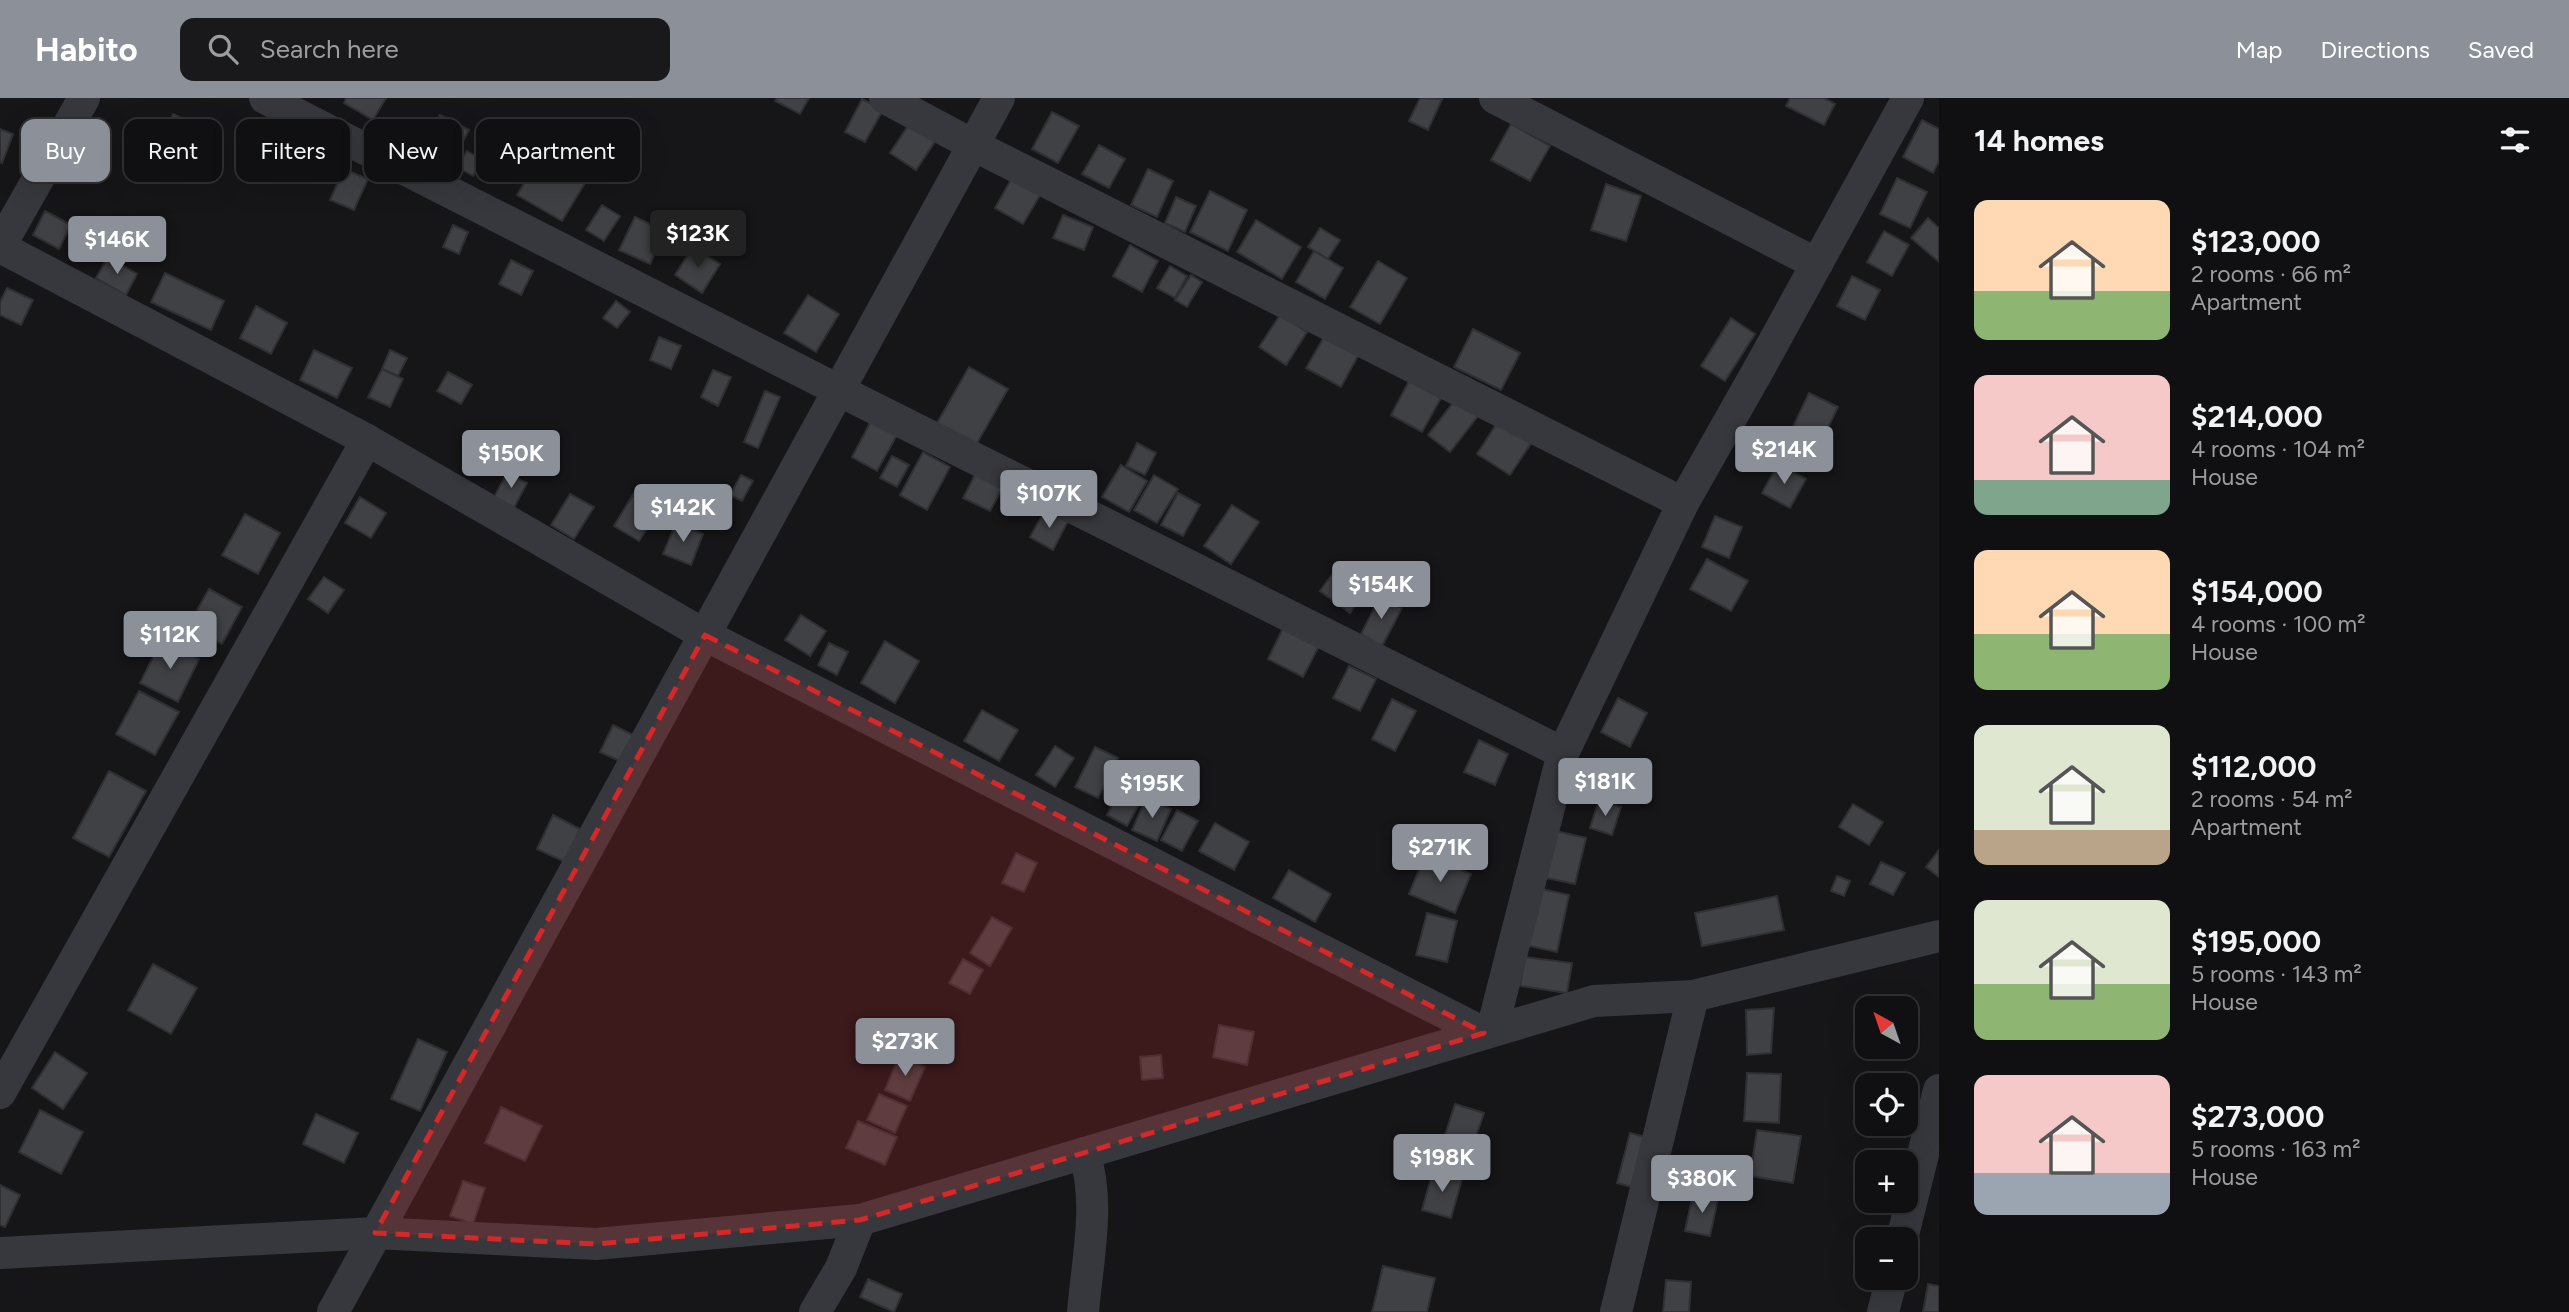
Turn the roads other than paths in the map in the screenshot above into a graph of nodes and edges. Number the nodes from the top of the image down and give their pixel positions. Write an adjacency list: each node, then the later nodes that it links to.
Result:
1 (84, 98): 8 (street)
2 (265, 98): 10 (street)
3 (885, 98): 7 (street)
4 (999, 98): 7 (street)
5 (1494, 98): 9 (street)
6 (1908, 98): 9 (street)
7 (973, 145): 10 (street); 12 (street)
8 (0, 247): 11 (street)
9 (1817, 264): 12 (street)
10 (838, 390): 13 (street); 14 (street)
11 (367, 440): 13 (street); 19 (street)
12 (1683, 503): 14 (street)
13 (705, 635): 17 (street); 23 (street)
14 (1563, 753): 17 (street)
15 (1939, 936): 16 (street)
16 (1693, 996): 17 (street); 29 (street)
17 (1488, 1032): 20 (street)
18 (1939, 1090): 22 (street)
19 (0, 1093)
20 (1084, 1153): 21 (street); 28 (street)
21 (860, 1220): 23 (street); 27 (street)
22 (1905, 1227)
23 (375, 1233): 24 (street); 26 (street)
24 (0, 1253)
25 (1889, 1290): 30 (street)
26 (333, 1312)
27 (815, 1312)
28 (1083, 1312)
29 (1616, 1312)
30 (1883, 1312)

